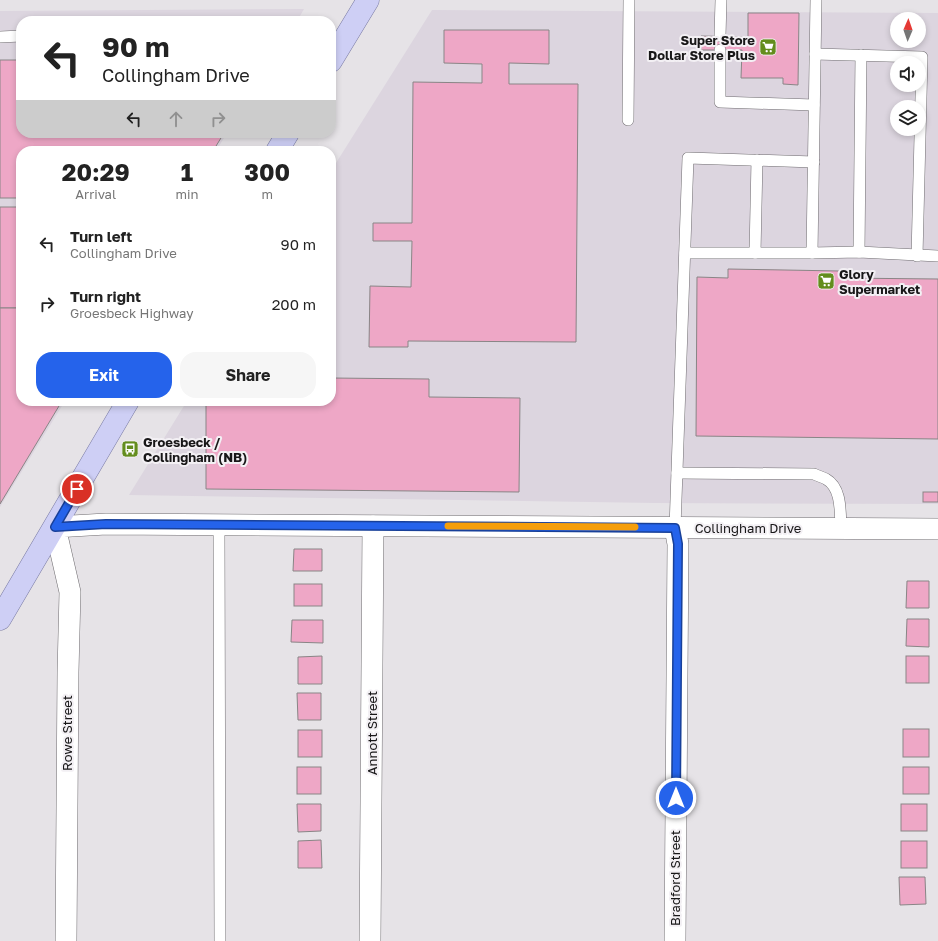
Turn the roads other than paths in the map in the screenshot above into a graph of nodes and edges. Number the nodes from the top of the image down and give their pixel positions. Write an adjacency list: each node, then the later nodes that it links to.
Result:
1 (368, 0): 9 (main road)
2 (629, 0): 13 (lane)
3 (721, 0): 6 (lane)
4 (816, 0): 10 (lane)
5 (16, 36): 7 (lane)
6 (720, 36)
7 (0, 37)
8 (720, 50): 12 (lane)
9 (336, 53)
10 (815, 54): 11 (lane); 12 (lane)
11 (861, 55): 16 (lane); 20 (lane)
12 (814, 105): 15 (lane)
13 (628, 120)
14 (758, 160): 15 (lane); 17 (lane); 18 (lane)
15 (814, 162): 19 (lane)
16 (859, 252): 19 (lane); 20 (lane)
17 (685, 253): 18 (lane); 23 (lane)
18 (755, 253): 19 (lane)
19 (812, 253)
20 (918, 256): 21 (lane)
21 (938, 256)
22 (125, 406): 26 (main road)
23 (677, 473): 27 (lane); 28 (lane)
24 (219, 525): 25 (street, Collingham Drive); 26 (street, Collingham Drive); 32 (lane)
25 (373, 526): 27 (street, Collingham Drive); 33 (street, Annott Street)
26 (55, 527): 30 (main road); 31 (street, Rowe Street)
27 (675, 528): 28 (street, Collingham Drive); 34 (street, Bradford Street)
28 (841, 528): 29 (street, Collingham Drive)
29 (938, 529)
30 (0, 619)
31 (66, 941)
32 (220, 941)
33 (370, 941)
34 (675, 941)

